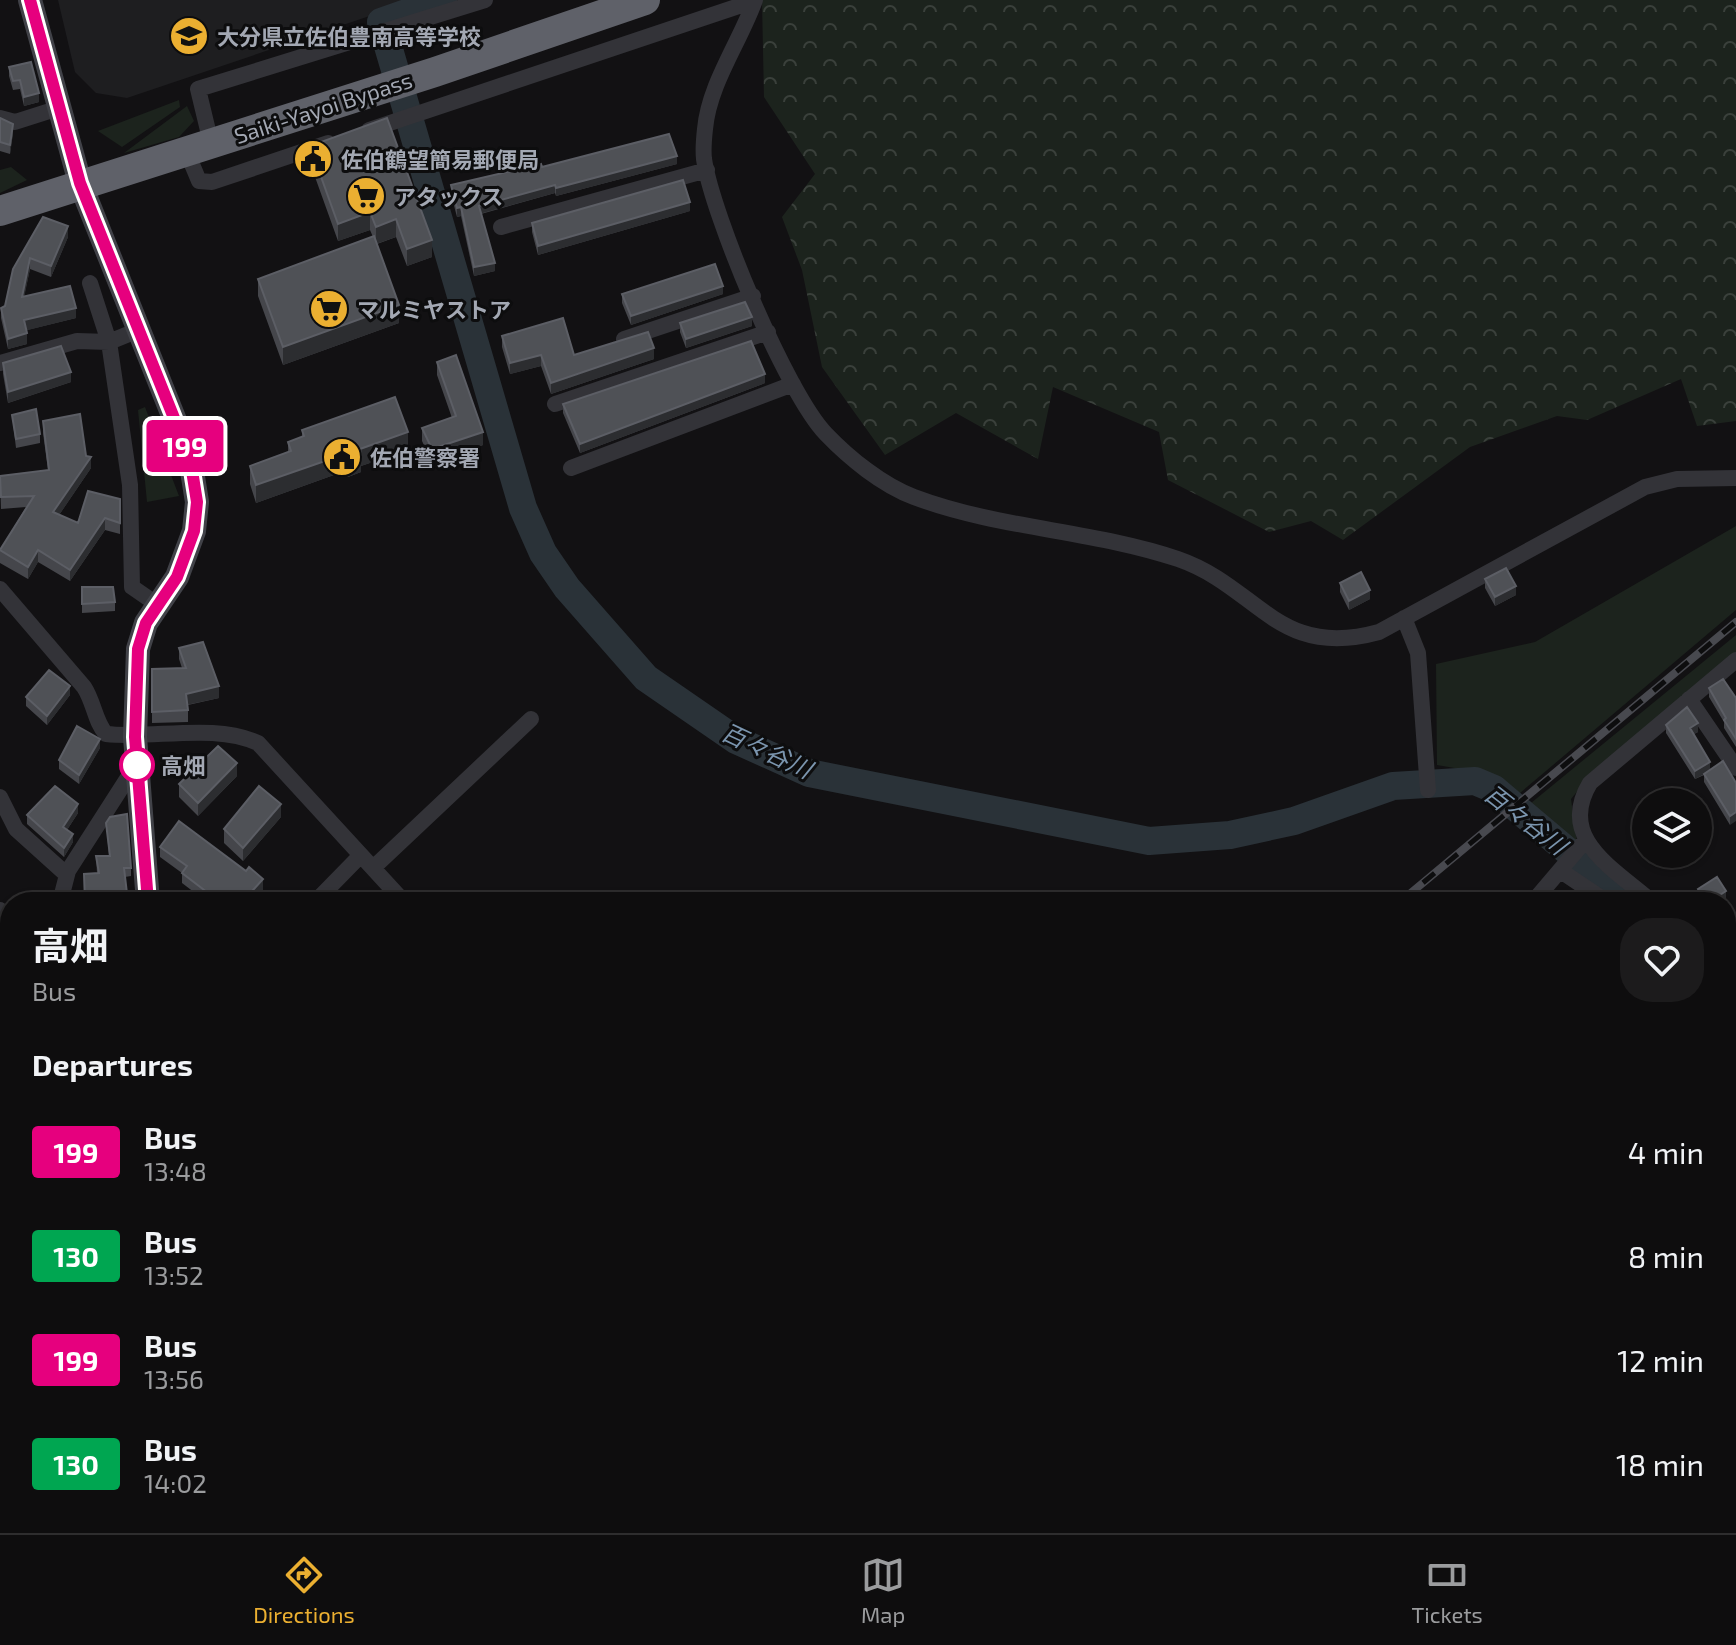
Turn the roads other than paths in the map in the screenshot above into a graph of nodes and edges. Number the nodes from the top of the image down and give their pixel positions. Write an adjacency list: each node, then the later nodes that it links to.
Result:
1 (30, 0): 5 (main road)
2 (485, 0): 7 (street)
3 (645, 0): 7 (highway, Saiki-Yayoi Bypass)
4 (754, 1): 7 (street); 8 (street)
5 (59, 108): 6 (street); 9 (main road)
6 (0, 118)
7 (198, 147): 9 (highway, Saiki-Yayoi Bypass)
8 (707, 170): 11 (street); 13 (street)
9 (80, 183): 10 (highway, Saiki-Yayoi Bypass); 14 (main road)
10 (0, 211)
11 (501, 227)
12 (90, 283): 17 (street)
13 (753, 296): 15 (street); 16 (street)
14 (136, 331): 17 (street); 24 (main road)
15 (768, 332): 19 (street); 20 (street)
16 (624, 339)
17 (109, 342): 18 (street); 24 (street)
18 (0, 363)
19 (793, 384): 21 (street); 25 (street)
20 (555, 404)
21 (571, 468)
22 (1736, 478): 25 (street)
23 (0, 589): 29 (street)
24 (158, 605): 29 (main road)
25 (1404, 618): 32 (street)
26 (1736, 660): 27 (street)
27 (1689, 699): 31 (street); 34 (street)
28 (531, 719): 36 (street)
29 (135, 737): 30 (main road); 35 (street)
30 (137, 763): 38 (street); 40 (main road)
31 (1736, 768)
32 (1428, 790)
33 (0, 797): 38 (street)
34 (1584, 842): 37 (street); 45 (street)
35 (361, 855): 36 (street); 41 (street)
36 (373, 868): 42 (street)
37 (1561, 871): 43 (street); 44 (street)
38 (67, 875): 39 (street)
39 (63, 892)
40 (147, 892)
41 (325, 892)
42 (395, 892)
43 (1542, 892)
44 (1592, 892)
45 (1641, 892)

